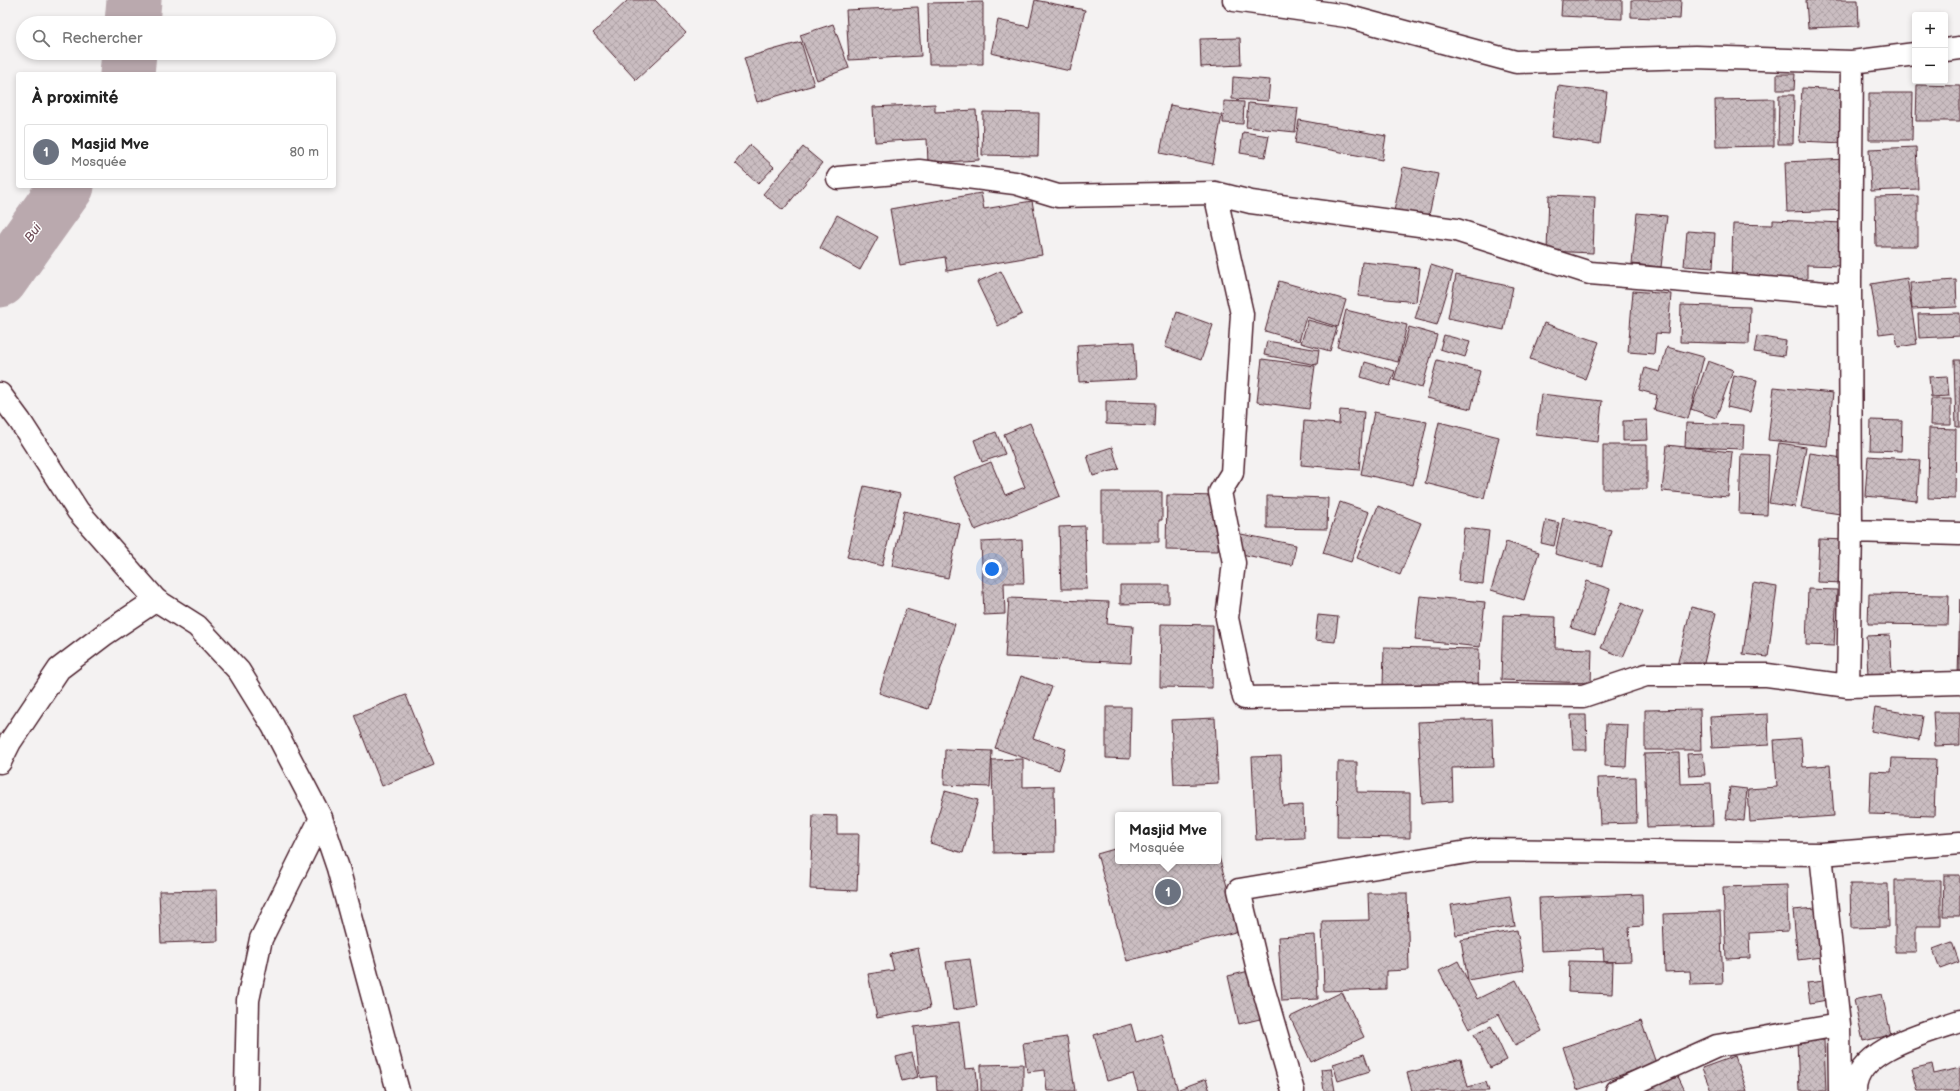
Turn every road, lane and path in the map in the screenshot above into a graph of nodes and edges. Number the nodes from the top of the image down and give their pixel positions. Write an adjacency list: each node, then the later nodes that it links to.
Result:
1 (1234, 0): 5 (street)
2 (1960, 48): 3 (street)
3 (1948, 50)
4 (1912, 54): 5 (street)
5 (1852, 62): 8 (street)
6 (838, 178): 7 (street)
7 (1215, 193): 8 (street); 14 (street)
8 (1850, 295): 10 (street)
9 (0, 394): 12 (street)
10 (1851, 531): 11 (street); 14 (street)
11 (1960, 534)
12 (156, 600): 15 (street); 16 (street)
13 (1960, 683): 14 (street)
14 (1848, 686)
15 (0, 762)
16 (321, 818): 21 (street); 22 (street)
17 (1960, 843): 18 (street)
18 (1821, 854): 20 (street); 23 (street)
19 (1960, 1021): 26 (street)
20 (1839, 1025): 24 (street); 25 (street)
21 (246, 1091)
22 (398, 1091)
23 (1293, 1091)
24 (1617, 1091)
25 (1840, 1091)
26 (1855, 1091)

